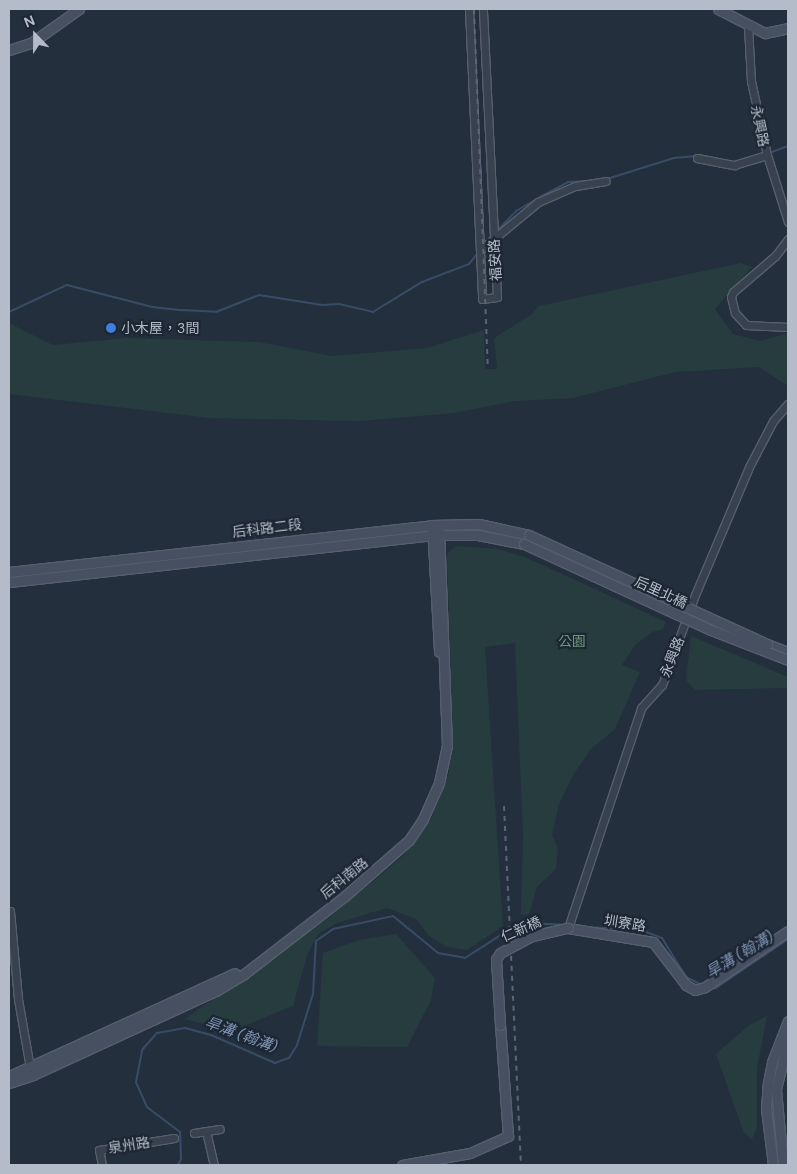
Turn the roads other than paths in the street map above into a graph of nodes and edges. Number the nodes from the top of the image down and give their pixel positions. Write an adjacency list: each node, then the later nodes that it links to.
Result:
1 (80, 9): 7 (street)
2 (469, 9): 14 (street, 福安路)
3 (483, 9): 12 (street, 福安路)
4 (718, 9): 5 (street)
5 (748, 26): 6 (street); 8 (street, 永興路)
6 (788, 28)
7 (9, 50)
8 (767, 155): 9 (street); 11 (street, 永興路)
9 (697, 158)
10 (606, 181): 12 (street)
11 (788, 222)
12 (494, 238): 14 (street); 14 (street, 福安路)
13 (788, 238): 15 (street)
14 (480, 250)
15 (788, 327)
16 (788, 404): 28 (street, 永興路)
17 (436, 530): 18 (street, 后科路二段); 19 (street, 后科路二段); 20 (street, 后科路二段); 32 (street, 后科南路)
18 (529, 535): 25 (street, 后里北橋, bridge)
19 (524, 544): 26 (street, 后里北橋, bridge)
20 (222, 552): 21 (street, 后科路二段); 23 (street, 后科路二段)
21 (26, 570): 22 (street, 后科路二段); 23 (street)
22 (9, 572)
23 (28, 580): 24 (street, 后科路二段)
24 (9, 582)
25 (788, 652)
26 (788, 660)
27 (10, 911): 32 (street)
28 (568, 928): 29 (street, 圳寮路); 41 (street, 仁新橋, bridge)
29 (788, 931)
30 (788, 1021): 42 (street)
31 (788, 1040): 43 (street)
32 (32, 1072): 33 (street, 后科南路); 34 (street, 后科南路)
33 (9, 1076)
34 (9, 1083)
35 (220, 1129): 36 (street)
36 (206, 1131): 37 (street); 40 (street)
37 (194, 1133)
38 (174, 1138): 39 (street, 泉州路)
39 (102, 1165)
40 (214, 1165)
41 (401, 1165)
42 (773, 1165)
43 (783, 1165)

